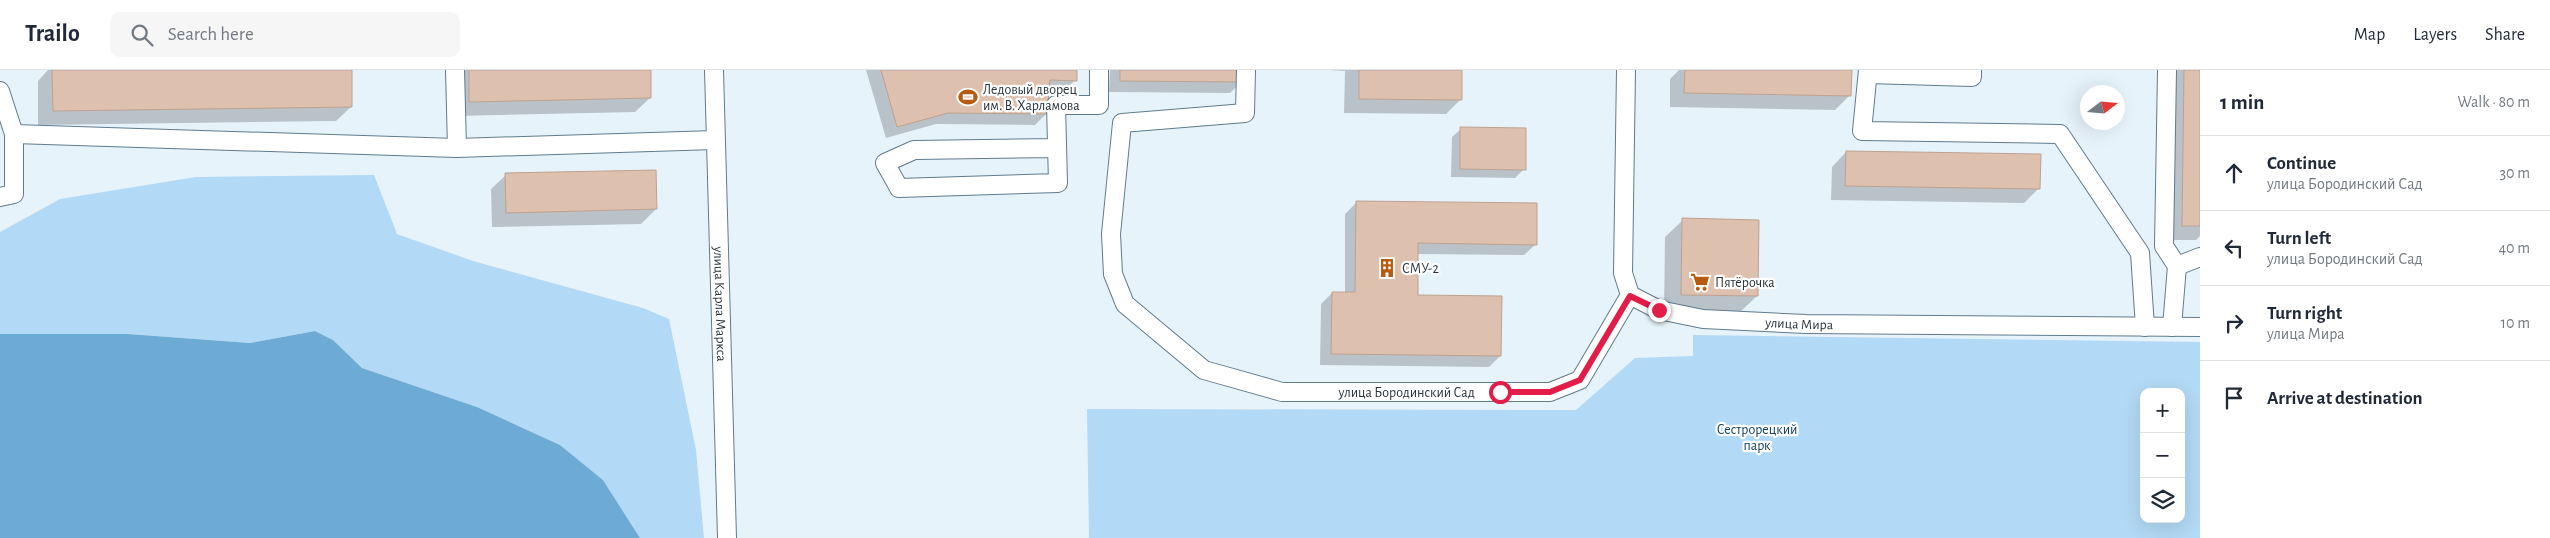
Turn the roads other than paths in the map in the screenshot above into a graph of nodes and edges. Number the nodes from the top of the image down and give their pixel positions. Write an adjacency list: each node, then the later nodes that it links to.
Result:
1 (455, 70): 12 (street)
2 (714, 70): 11 (street, улица Карла Маркса)
3 (1099, 70): 13 (street)
4 (1246, 70): 17 (street, улица Бородинский Сад)
5 (1626, 70): 17 (street)
6 (1972, 70): 8 (street)
7 (2167, 70): 16 (street)
8 (1868, 72): 18 (street)
9 (0, 91): 10 (street)
10 (14, 134): 12 (street); 14 (street)
11 (714, 140): 12 (street); 21 (street, улица Карла Маркса)
12 (457, 148)
13 (1057, 148): 13 (street)
14 (0, 197)
15 (2200, 257): 16 (street)
16 (2177, 266): 19 (street)
17 (1630, 296): 18 (street, улица Мира)
18 (2145, 327): 19 (street, улица Мира)
19 (2172, 327): 20 (street, улица Мира)
20 (2200, 327)
21 (727, 538)

